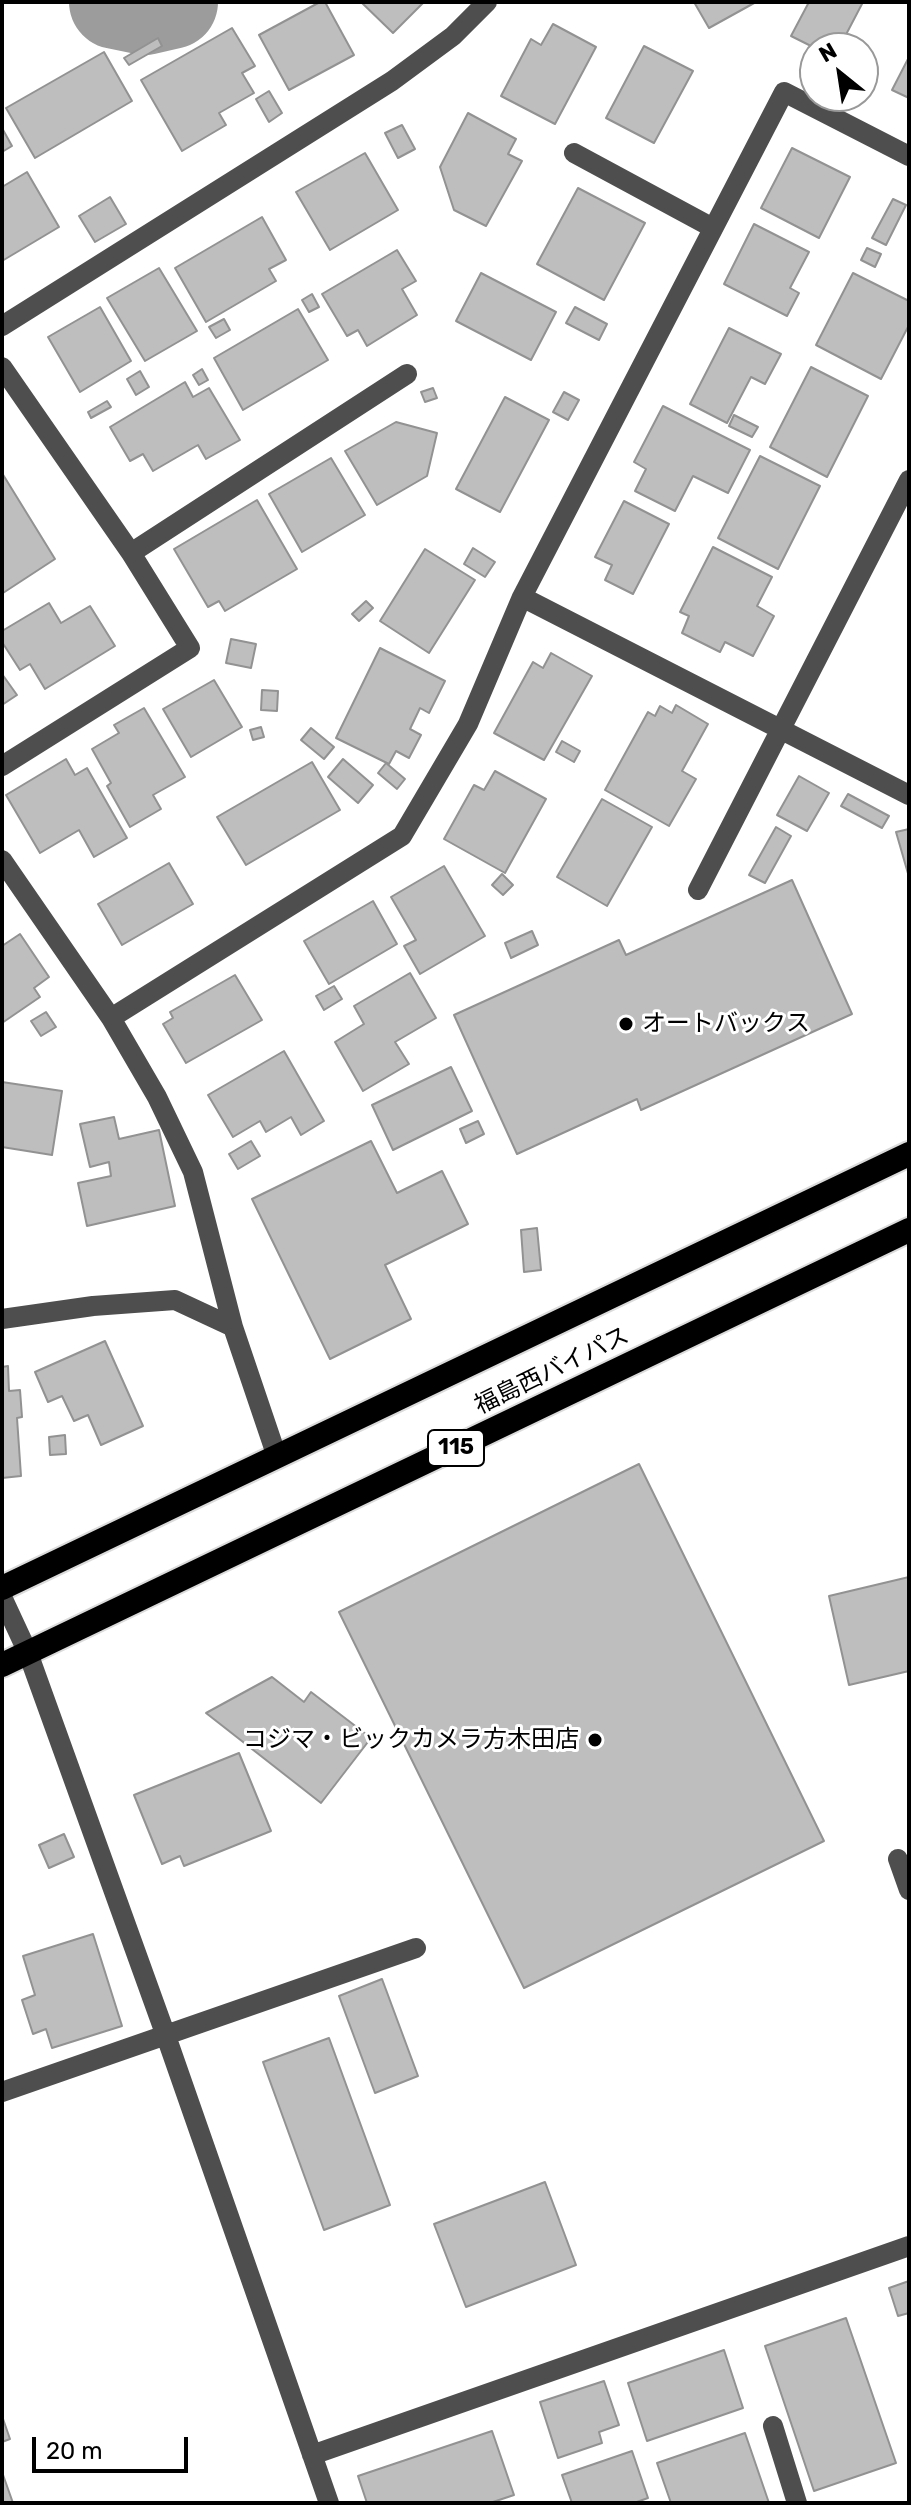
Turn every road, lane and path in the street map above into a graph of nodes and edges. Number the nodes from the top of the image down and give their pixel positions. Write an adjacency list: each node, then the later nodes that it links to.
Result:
1 (487, 2): 5 (street)
2 (574, 153): 4 (street)
3 (909, 156): 4 (street)
4 (713, 228): 10 (street)
5 (2, 326)
6 (2, 367): 9 (street)
7 (407, 374): 9 (street)
8 (909, 480): 11 (street)
9 (131, 553): 12 (street)
10 (522, 597): 11 (street); 16 (street)
11 (779, 729): 13 (street); 15 (street)
12 (2, 766)
13 (909, 795)
14 (2, 860): 16 (street)
15 (698, 890)
16 (111, 1018): 20 (street)
17 (909, 1154): 21 (highway, 福島西バイパス)
18 (909, 1230): 24 (highway, 福島西バイパス / 115)
19 (2, 1319): 20 (street)
20 (233, 1327): 21 (street)
21 (277, 1457): 22 (highway, 福島西バイパス)
22 (2, 1588)
23 (2, 1597): 24 (street)
24 (28, 1653): 25 (highway, 福島西バイパス / 115); 29 (street)
25 (2, 1665)
26 (898, 1859): 27 (street)
27 (909, 1890)
28 (416, 1948): 29 (street)
29 (166, 2036): 30 (street); 33 (street)
30 (2, 2092)
31 (909, 2246): 33 (street)
32 (773, 2426): 35 (street)
33 (312, 2455): 34 (street)
34 (329, 2503)
35 (797, 2503)

